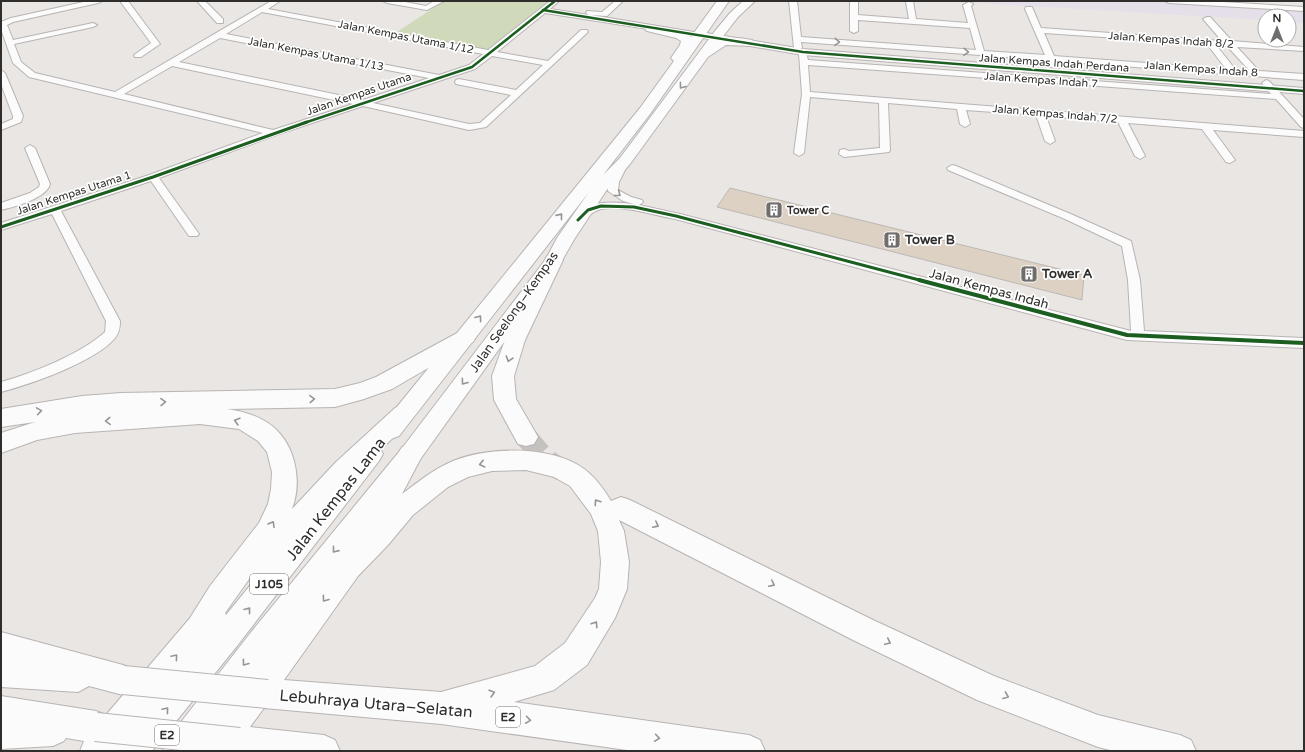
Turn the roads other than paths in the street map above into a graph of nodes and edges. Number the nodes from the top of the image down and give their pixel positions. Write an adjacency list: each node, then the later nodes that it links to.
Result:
1 (98, 1): 38 (street)
2 (124, 1): 46 (street)
3 (201, 1): 26 (street)
4 (276, 1): 24 (street)
5 (387, 1): 6 (street)
6 (440, 1)
7 (554, 1): 22 (street, Jalan Kempas Utama)
8 (619, 1): 23 (street)
9 (793, 1): 43 (street)
10 (854, 1): 25 (street)
11 (1169, 1): 14 (street)
12 (1287, 1): 15 (street)
13 (910, 2): 27 (street)
14 (1190, 2): 18 (street); 39 (street)
15 (1304, 2)
16 (746, 4): 35 (main road, Jalan Seelong–Kempas / J105); 36 (main road)
17 (969, 4): 29 (street)
18 (1259, 4): 21 (street)
19 (1026, 5): 31 (street)
20 (719, 8): 30 (main road); 35 (main road, Jalan Seelong–Kempas / J105)
21 (1304, 8)
22 (545, 9): 30 (street); 30 (street); 44 (street, Jalan Kempas Utama)
23 (577, 9)
24 (262, 10): 34 (street); 44 (street, Jalan Kempas Utama 1/12)
25 (854, 18): 27 (street); 32 (street)
26 (220, 21)
27 (913, 22): 29 (street)
28 (93, 25): 38 (street)
29 (973, 26): 45 (street)
30 (657, 28): 35 (street); 69 (main road)
31 (1038, 30): 37 (street, Jalan Kempas Indah 8/2); 51 (street)
32 (854, 31)
33 (584, 32): 49 (street)
34 (219, 35): 48 (street); 57 (street, Jalan Kempas Utama 1/13)
35 (709, 35): 36 (street, Jalan Kempas Indah Perdana); 52 (main road, Jalan Seelong–Kempas / J105); 69 (main road, Jalan Seelong–Kempas / J105)
36 (746, 41): 43 (street, Jalan Kempas Indah Perdana); 52 (main road)
37 (1209, 42): 39 (street, Jalan Kempas Indah 8/2); 53 (street)
38 (10, 43): 47 (street)
39 (1229, 44): 40 (street, Jalan Kempas Indah 8/2); 55 (street)
40 (1257, 46)
41 (1293, 48): 42 (street, Jalan Kempas Indah 8/2)
42 (1304, 49)
43 (801, 50): 45 (street, Jalan Kempas Indah 8, one-way to 45); 51 (street, Jalan Kempas Indah Perdana); 63 (street); 65 (street, Jalan Kempas Indah 7)
44 (490, 53): 49 (street, Jalan Kempas Utama 1/12); 57 (street, Jalan Kempas Utama)
45 (981, 53): 51 (street, Jalan Kempas Indah 8)
46 (138, 54)
47 (17, 62): 50 (street); 64 (street)
48 (171, 63): 64 (street); 67 (street)
49 (550, 64): 62 (street)
50 (1, 66)
51 (1055, 66): 53 (street, Jalan Kempas Indah 8); 59 (street, Jalan Kempas Indah Perdana)
52 (694, 69): 84 (main road, Jalan Seelong–Kempas / J105, one-way to 84)
53 (1233, 72): 55 (street, Jalan Kempas Indah 8)
54 (1, 73): 75 (street)
55 (1256, 73): 56 (street, Jalan Kempas Indah 8)
56 (1304, 77)
57 (437, 78): 67 (street, Jalan Kempas Utama)
58 (459, 82): 62 (street)
59 (1268, 86): 60 (street, Jalan Kempas Indah Perdana); 61 (street, Jalan Kempas Indah Perdana); 65 (street)
60 (1304, 86)
61 (1304, 91)
62 (517, 93): 67 (street)
63 (806, 94): 66 (street, Jalan Kempas Indah 7/2); 81 (street)
64 (117, 95): 76 (street)
65 (1279, 97): 73 (street)
66 (883, 100): 68 (street, Jalan Kempas Indah 7/2); 80 (street)
67 (362, 103): 76 (street, Jalan Kempas Utama)
68 (961, 107): 70 (street, Jalan Kempas Indah 7/2); 72 (street)
69 (645, 111): 94 (main road, Jalan Seelong–Kempas / J105, one-way to 69)
70 (1040, 113): 71 (street, Jalan Kempas Indah 7/2); 78 (street)
71 (1122, 120): 74 (street, Jalan Kempas Indah 7/2); 82 (street)
72 (965, 124)
73 (1304, 125)
74 (1204, 126): 77 (street, Jalan Kempas Indah 7/2); 83 (street)
75 (1, 128)
76 (273, 132): 86 (street, Jalan Kempas Utama)
77 (1304, 134)
78 (1050, 141)
79 (30, 148): 87 (street)
80 (844, 152)
81 (799, 153)
82 (1140, 156)
83 (1230, 160)
84 (625, 161): 89 (street, one-way to 89); 90 (main road, Jalan Seelong–Kempas / J105)
85 (952, 168): 95 (street)
86 (153, 177): 88 (street, Jalan Kempas Utama 1); 92 (street)
87 (1, 207)
88 (55, 209): 91 (street, Jalan Kempas Utama 1); 97 (street)
89 (676, 216): 90 (street); 95 (street, Jalan Kempas Indah)
90 (578, 220): 93 (main road, Jalan Seelong–Kempas / J105)
91 (1, 227)
92 (193, 234)
93 (554, 260): 100 (highway, one-way to 100); 102 (main road, Jalan Seelong–Kempas / J105, one-way to 102)
94 (466, 336): 98 (main road, Jalan Seelong–Kempas / J105); 99 (highway, one-way to 94)
95 (1138, 336): 96 (street, Jalan Kempas Indah)
96 (1304, 342)
97 (1, 387)
98 (402, 414): 105 (highway); 114 (main road, Jalan Kempas Lama / J105, one-way to 98)
99 (1, 418)
100 (526, 437)
101 (1, 443): 105 (highway, one-way to 101)
102 (411, 454): 104 (highway); 115 (main road, J105, one-way to 115)
103 (621, 508): 119 (highway, one-way to 119)
104 (348, 567): 109 (highway, one-way to 104); 113 (highway, one-way to 113)
105 (202, 625): 112 (highway, one-way to 105)
106 (1, 647): 108 (highway)
107 (1, 672): 108 (highway, Lebuhraya Utara–Selatan / E2)
108 (123, 680): 109 (highway, Lebuhraya Utara–Selatan / E2, bridge)
109 (441, 708): 118 (highway, Lebuhraya Utara–Selatan / E2, one-way to 118)
110 (1, 712): 112 (highway, E2)
111 (1, 733): 112 (highway)
112 (96, 739): 113 (highway, E2, bridge)
113 (226, 747): 116 (highway, E2)
114 (132, 751)
115 (178, 751)
116 (320, 751): 117 (highway, E2)
117 (324, 751)
118 (749, 751)
119 (1180, 751)

